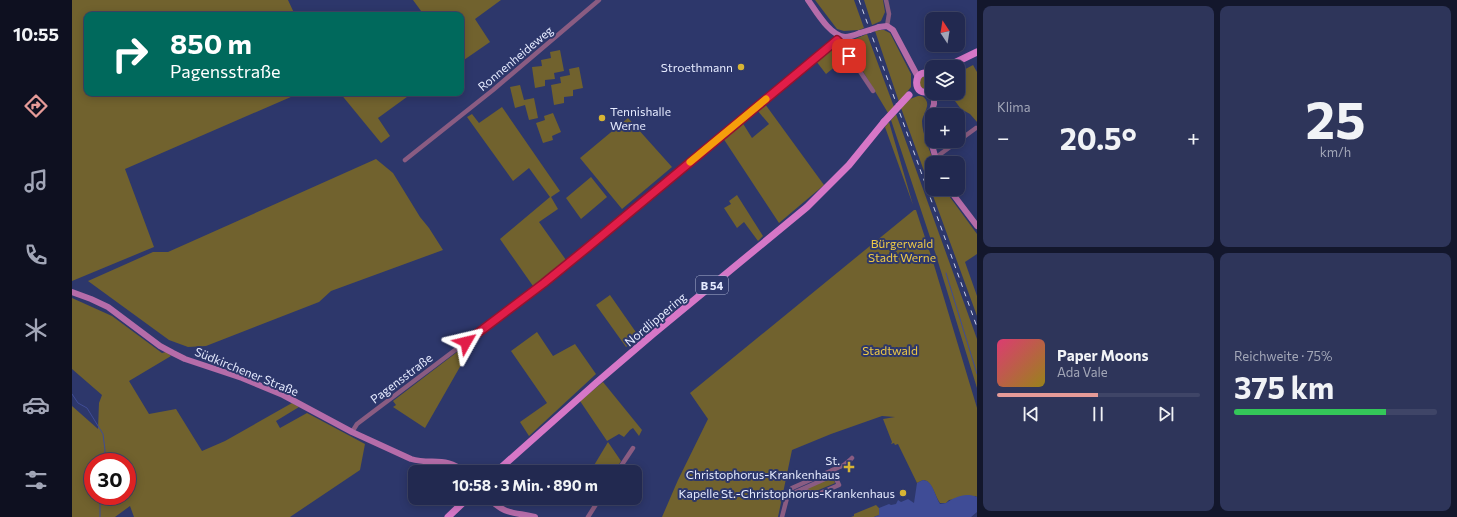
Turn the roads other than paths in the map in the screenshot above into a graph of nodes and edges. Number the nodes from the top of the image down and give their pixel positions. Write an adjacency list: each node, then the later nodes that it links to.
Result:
1 (599, 0): 17 (street, Ronnenheideweg)
2 (808, 0): 5 (street)
3 (886, 0): 4 (street)
4 (887, 26): 5 (street, bridge); 8 (street)
5 (838, 38): 12 (street); 21 (street, Pagensstraße)
6 (977, 52): 7 (main road)
7 (960, 60)
8 (925, 73)
9 (925, 76): 10 (main road)
10 (925, 89)
11 (925, 90): 25 (main road, Nordlippering / B 54, bridge)
12 (873, 91)
13 (931, 100): 15 (street)
14 (976, 128): 16 (street)
15 (935, 156)
16 (942, 156)
17 (405, 160)
18 (954, 196): 19 (street)
19 (977, 226)
20 (72, 292): 21 (street, Südkirchener Straße)
21 (352, 432): 24 (street, Südkirchener Straße)
22 (633, 448): 26 (street)
23 (852, 458): 27 (street)
24 (454, 465)
25 (504, 465)
26 (622, 465)
27 (833, 472): 28 (street); 28 (street); 29 (street)
28 (800, 490): 29 (street)
29 (786, 500): 36 (street)
30 (461, 505): 33 (main road)
31 (496, 505): 34 (street)
32 (596, 505): 35 (street)
33 (448, 517)
34 (535, 517)
35 (588, 517)
36 (782, 517)

